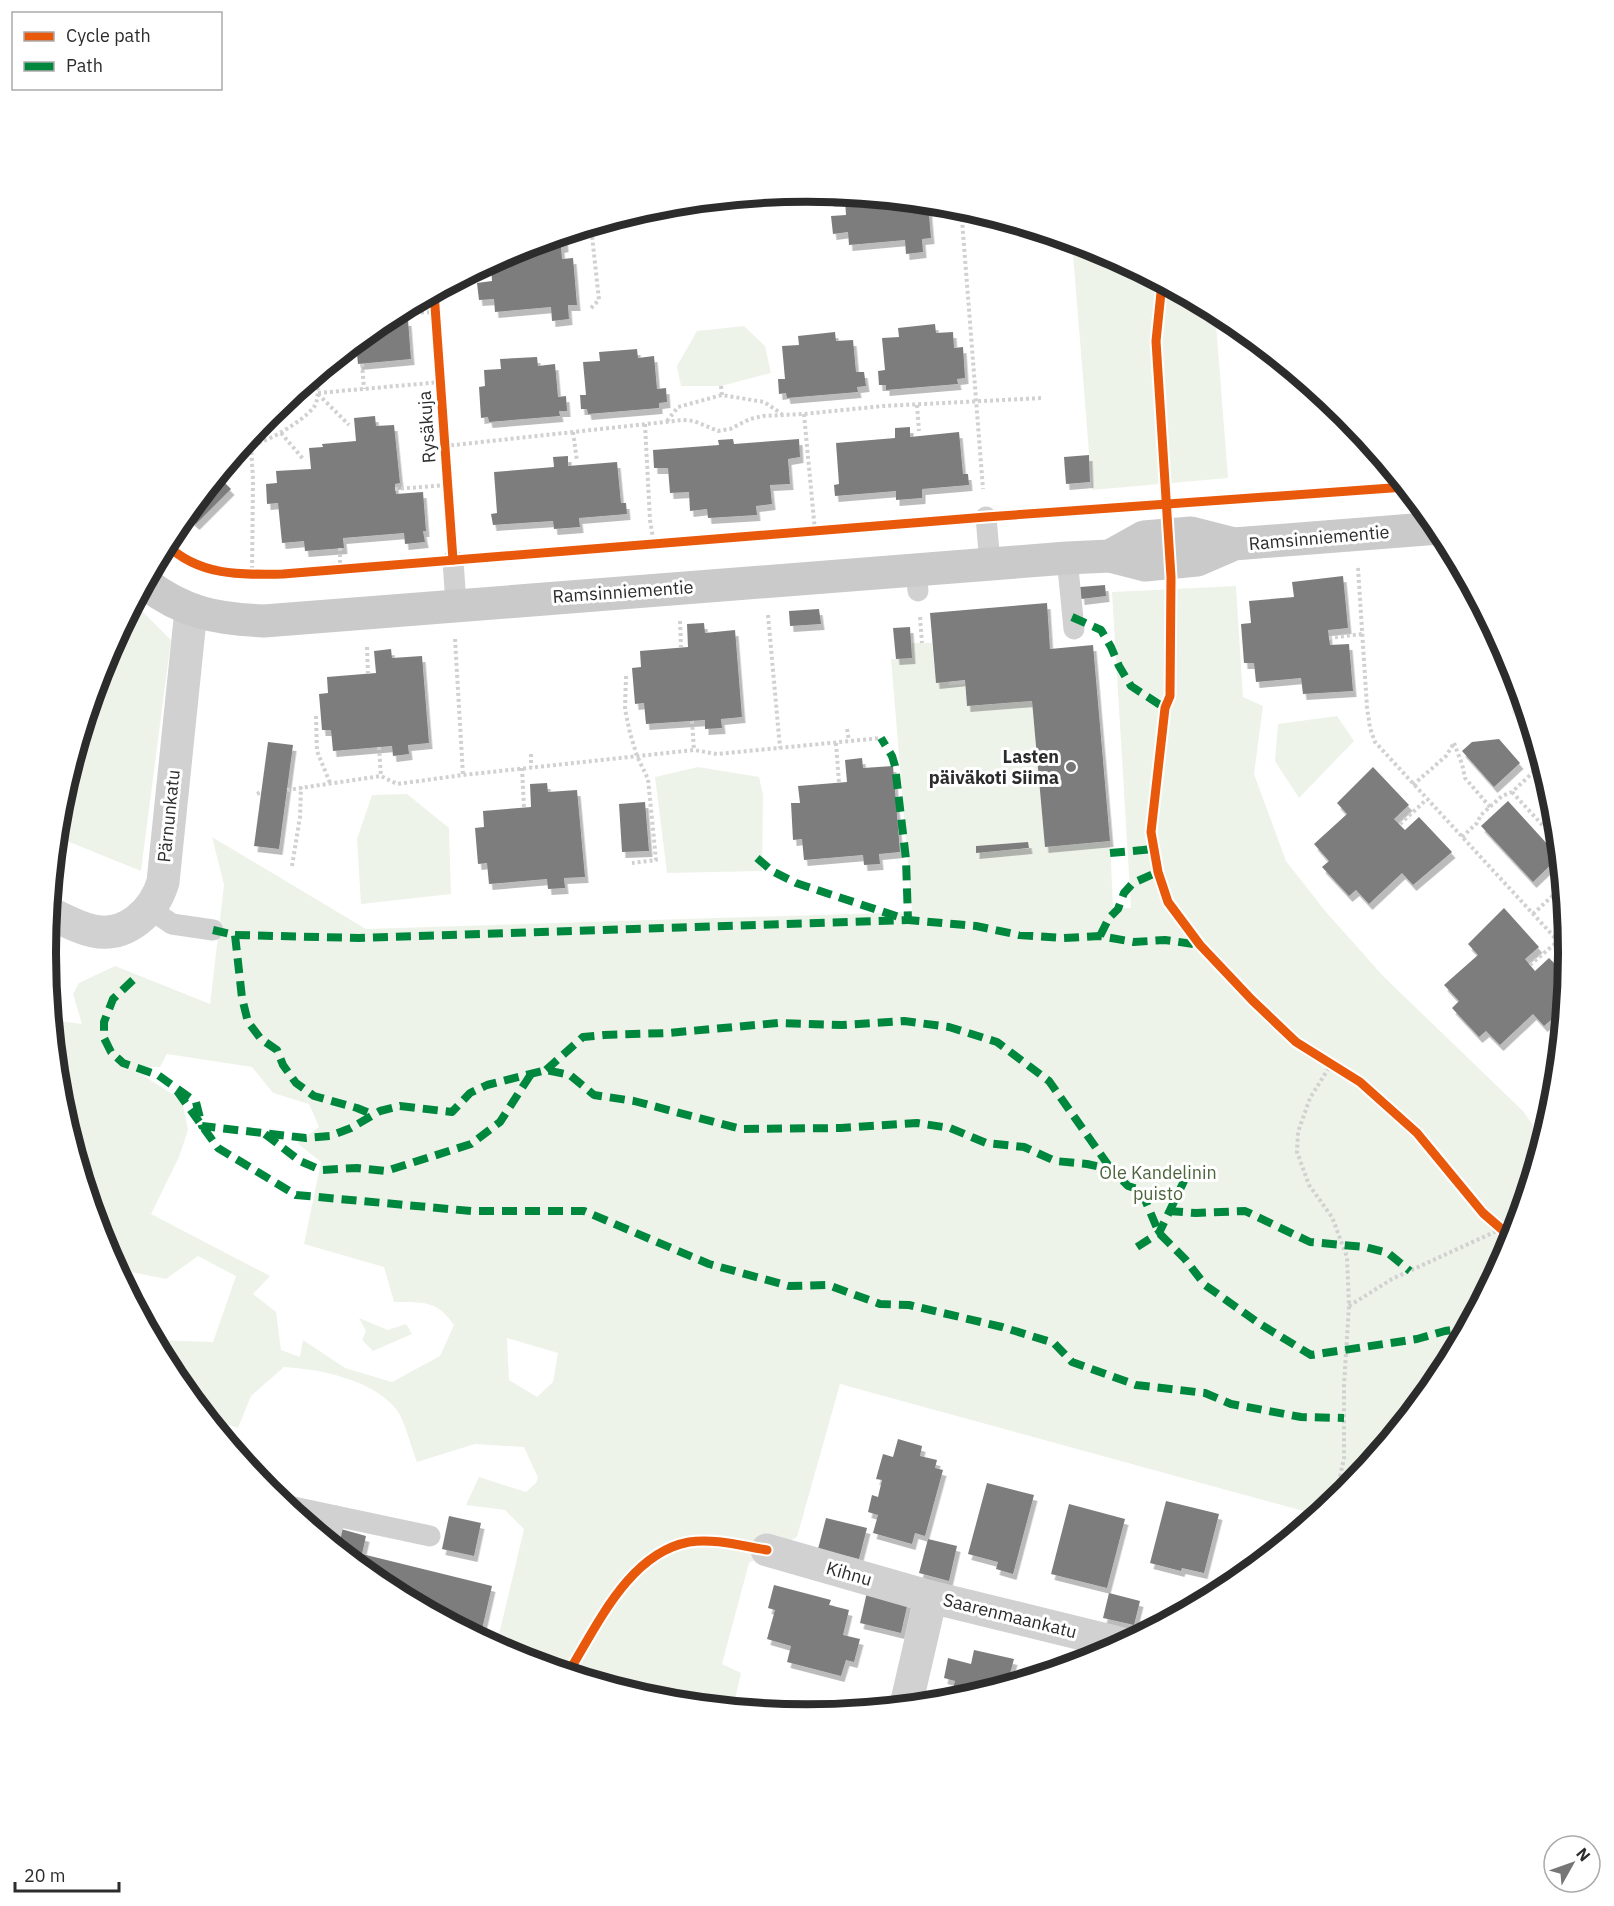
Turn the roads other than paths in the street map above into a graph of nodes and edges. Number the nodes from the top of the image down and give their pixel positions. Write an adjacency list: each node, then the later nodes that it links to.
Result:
1 (986, 517): 5 (lane)
2 (1428, 529): 3 (street, Ramsinniementie)
3 (1067, 558): 5 (street, Ramsinniementie); 9 (lane)
4 (453, 560): 8 (lane)
5 (990, 564): 8 (street, Ramsinniementie)
6 (150, 588): 7 (street, Ramsinniementie)
7 (190, 610): 8 (street, Ramsinniementie); 10 (street, Pärnunkatu)
8 (455, 617)
9 (1074, 629)
10 (150, 909): 11 (street, Pärnunkatu); 12 (lane)
11 (57, 916)
12 (213, 930)
13 (302, 1509): 14 (lane)
14 (335, 1516): 15 (lane); 16 (lane)
15 (331, 1533)
16 (430, 1536)
17 (766, 1550): 18 (street, Kihnu)
18 (931, 1597): 19 (street, Saarenmaankatu); 20 (street)
19 (1109, 1640)
20 (908, 1698)

